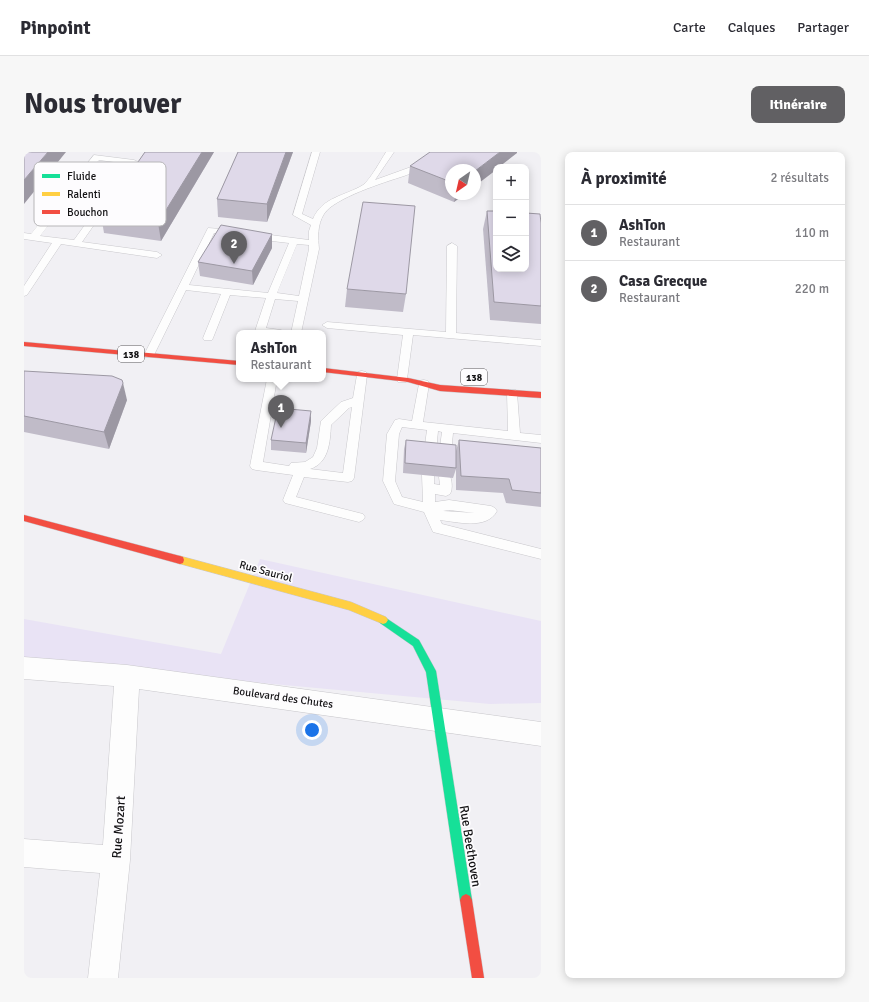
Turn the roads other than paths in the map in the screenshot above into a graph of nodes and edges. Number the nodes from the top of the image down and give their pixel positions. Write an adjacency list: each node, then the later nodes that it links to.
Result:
1 (316, 152): 8 (lane)
2 (390, 152): 7 (lane)
3 (143, 155): 5 (lane)
4 (93, 162): 5 (lane)
5 (134, 162)
6 (427, 165): 7 (lane)
7 (367, 186): 8 (lane)
8 (316, 224): 15 (lane)
9 (43, 226): 12 (lane)
10 (89, 226): 16 (lane)
11 (24, 236): 12 (lane)
12 (34, 237): 13 (lane)
13 (58, 241): 16 (lane); 21 (lane)
14 (294, 241): 15 (lane); 19 (lane); 22 (lane)
15 (315, 243): 23 (lane)
16 (76, 244): 18 (lane)
17 (452, 246): 28 (lane)
18 (157, 255)
19 (184, 287): 20 (lane); 32 (lane)
20 (227, 291): 22 (lane); 29 (lane)
21 (24, 293)
22 (272, 295): 23 (lane); 25 (lane)
23 (303, 299): 26 (lane)
24 (327, 325): 27 (lane)
25 (260, 330)
26 (297, 330)
27 (408, 332): 28 (lane); 36 (lane)
28 (451, 335): 30 (lane)
29 (208, 338)
30 (541, 343)
31 (24, 344): 32 (street, 138)
32 (148, 355): 33 (street, 138)
33 (236, 363)
34 (326, 370): 35 (street, 138)
35 (362, 375): 36 (street, 138); 41 (lane)
36 (405, 379): 37 (street, 138)
37 (427, 380): 39 (street, 138); 42 (lane)
38 (271, 382): 49 (lane)
39 (512, 393): 40 (street, 138); 45 (lane)
40 (541, 395)
41 (359, 400): 49 (lane); 50 (lane)
42 (417, 424): 43 (lane); 54 (lane)
43 (433, 426): 44 (lane); 47 (lane)
44 (448, 428): 45 (lane); 48 (lane)
45 (514, 436): 46 (lane)
46 (541, 438)
47 (430, 452)
48 (445, 454)
49 (258, 458): 50 (lane)
50 (300, 472): 56 (lane)
51 (428, 475): 53 (lane)
52 (445, 477): 53 (lane)
53 (428, 488): 54 (lane)
54 (429, 508): 55 (lane); 58 (lane)
55 (491, 511)
56 (359, 516)
57 (24, 518): 61 (street, Rue Sauriol)
58 (541, 554)
59 (24, 668): 60 (street, Boulevard des Chutes)
60 (127, 676): 61 (street, Boulevard des Chutes); 66 (street, Rue Mozart)
61 (438, 719): 63 (street, Boulevard des Chutes); 68 (street, Rue Beethoven)
62 (541, 728): 63 (street)
63 (505, 729): 64 (street, Boulevard des Chutes)
64 (541, 734)
65 (24, 853): 66 (street)
66 (116, 860): 67 (street, Rue Mozart)
67 (103, 978)
68 (478, 978)

